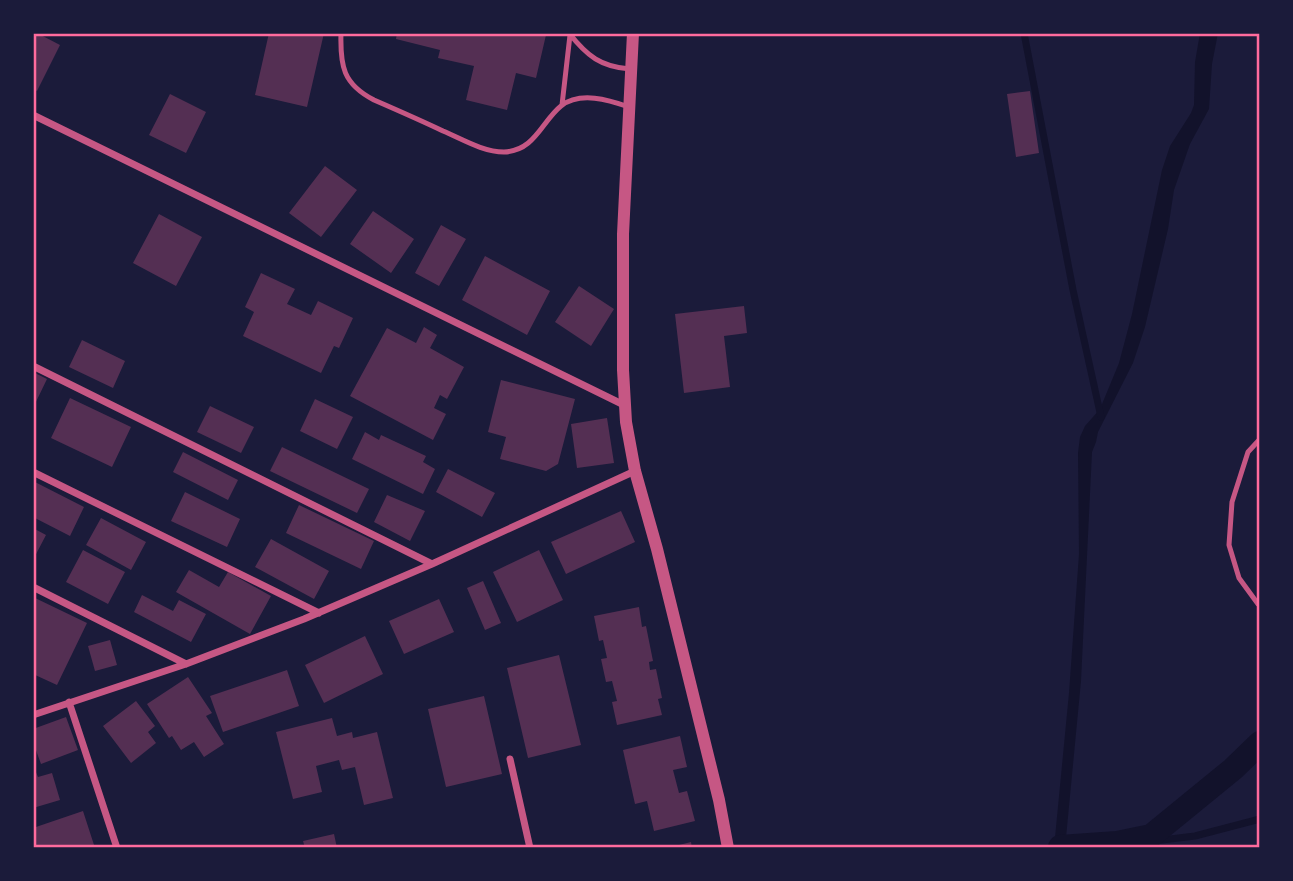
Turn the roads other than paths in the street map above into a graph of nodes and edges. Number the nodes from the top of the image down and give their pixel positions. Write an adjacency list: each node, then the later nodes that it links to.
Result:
1 (341, 33): 5 (lane)
2 (633, 33): 4 (street)
3 (570, 34): 4 (lane); 5 (lane)
4 (631, 69): 6 (street)
5 (562, 105): 6 (lane)
6 (629, 107): 9 (street)
7 (33, 115): 9 (street)
8 (33, 366): 13 (street)
9 (624, 405): 11 (street)
10 (1260, 439): 15 (lane)
11 (635, 471): 13 (street); 23 (street)
12 (33, 472): 16 (street)
13 (432, 564): 16 (street)
14 (33, 587): 17 (street)
15 (1260, 605)
16 (319, 613): 17 (street)
17 (186, 664): 18 (street)
18 (69, 702): 19 (street); 21 (street)
19 (33, 715)
20 (510, 759): 22 (street)
21 (117, 848)
22 (530, 848)
23 (728, 848)

